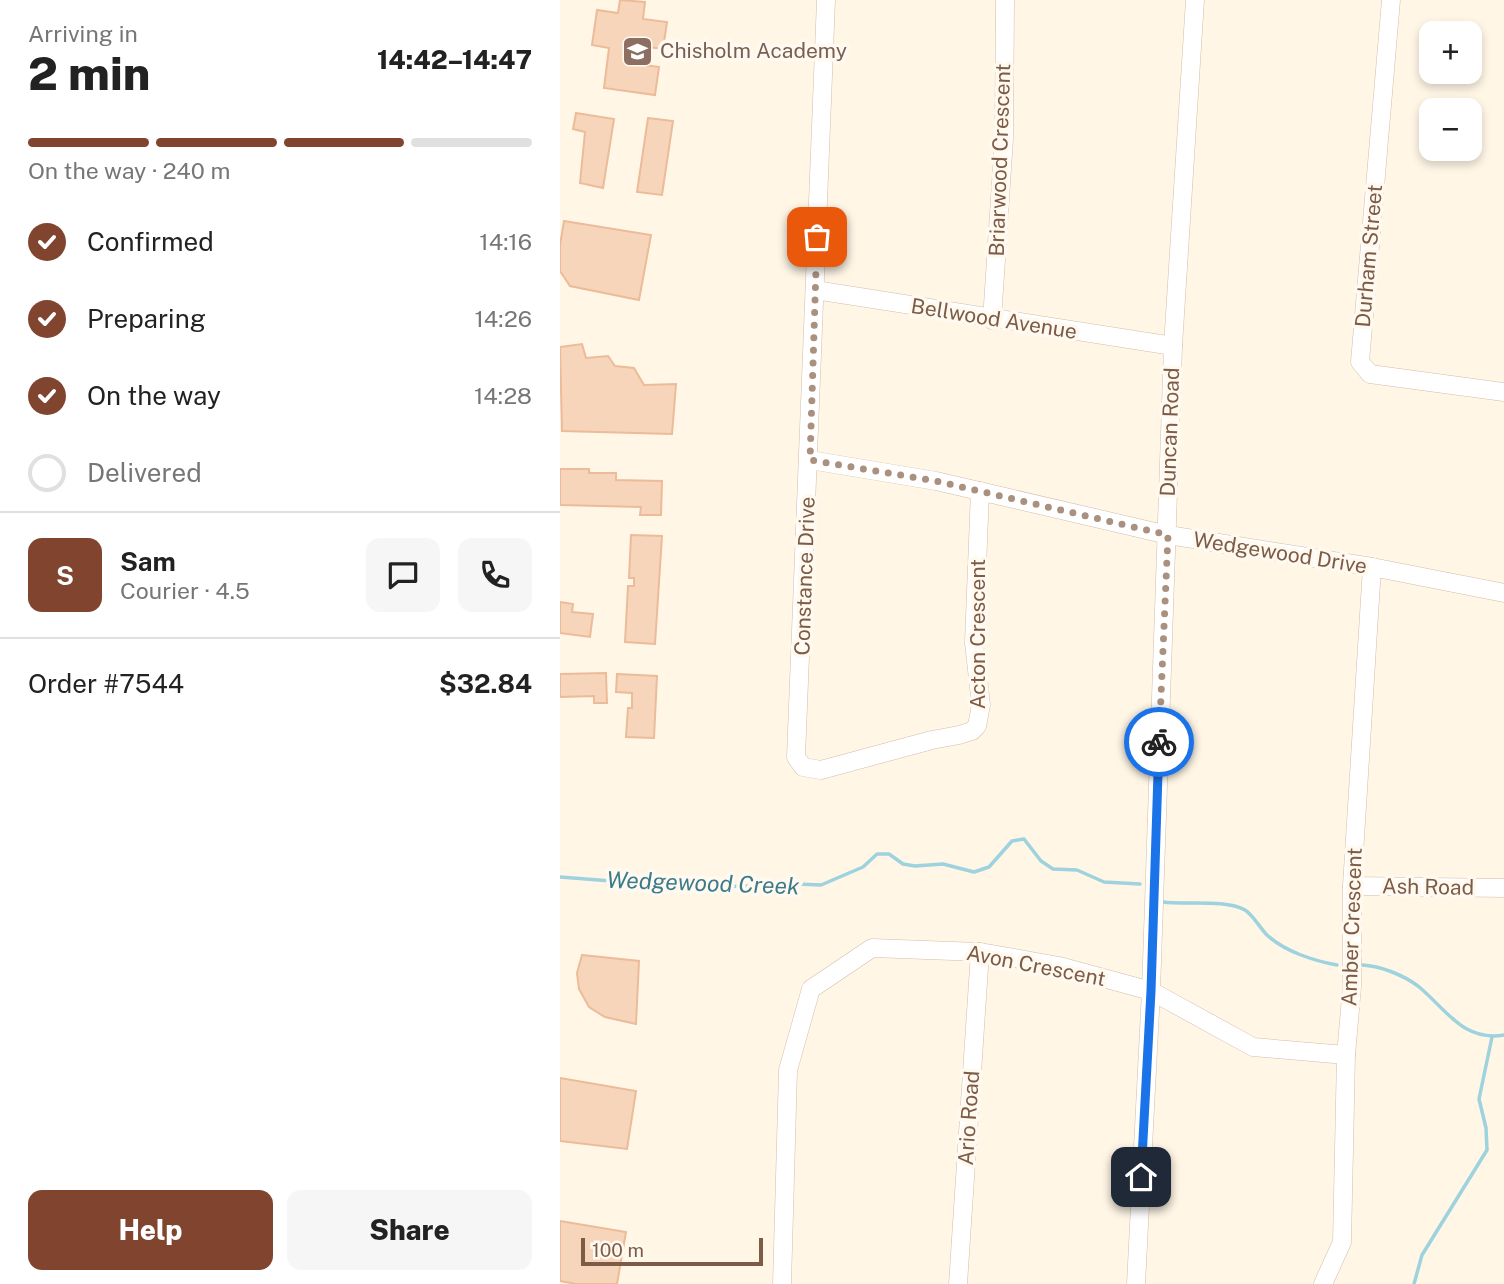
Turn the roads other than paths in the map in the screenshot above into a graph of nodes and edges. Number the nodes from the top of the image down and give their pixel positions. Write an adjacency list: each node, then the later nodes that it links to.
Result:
1 (826, 0): 5 (street, Constance Drive)
2 (1005, 0): 6 (street, Briarwood Crescent)
3 (1195, 0): 7 (street, Duncan Road)
4 (1391, 0): 8 (street, Durham Street)
5 (816, 290): 6 (street, Bellwood Avenue); 9 (street, Constance Drive)
6 (992, 320): 7 (street, Bellwood Avenue)
7 (1173, 346): 11 (street, Duncan Road)
8 (1504, 393)
9 (810, 460): 10 (street, Wedgewood Drive); 14 (street, Constance Drive)
10 (980, 491): 11 (street, Wedgewood Drive); 14 (street, Acton Crescent)
11 (1168, 535): 12 (street, Wedgewood Drive); 18 (street, Duncan Road)
12 (1372, 567): 13 (street, Wedgewood Drive); 15 (street, Amber Crescent)
13 (1504, 593)
14 (808, 769)
15 (1352, 886): 16 (street, Ash Road); 19 (street, Amber Crescent)
16 (1504, 888)
17 (980, 952): 18 (street, Avon Crescent); 20 (street, Avon Crescent); 21 (street, Ario Road)
18 (1151, 991): 19 (street, Avon Crescent); 22 (street, Duncan Road)
19 (1346, 1055): 23 (street, Amber Crescent)
20 (782, 1284)
21 (958, 1284)
22 (1136, 1284)
23 (1323, 1284)

